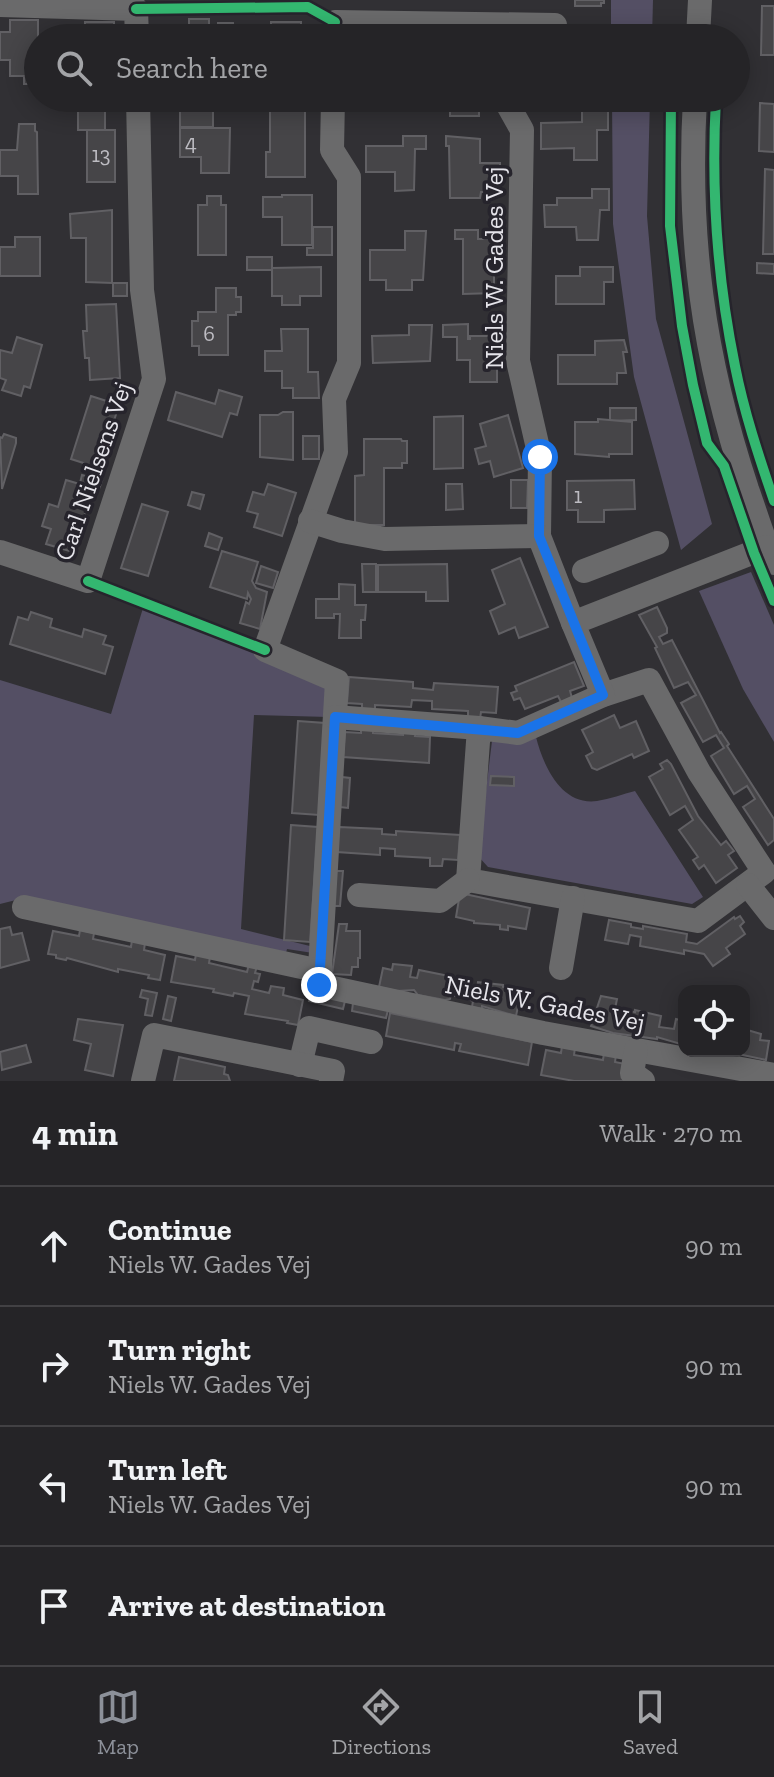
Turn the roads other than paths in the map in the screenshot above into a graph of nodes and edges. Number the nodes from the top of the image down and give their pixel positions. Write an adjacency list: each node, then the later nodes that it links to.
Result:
1 (700, 0): 7 (street)
2 (55, 3): 3 (street); 4 (street)
3 (0, 5)
4 (137, 24)
5 (335, 24): 6 (street)
6 (372, 24)
7 (699, 24)
8 (138, 112): 15 (street, Carl Nielsens Vej)
9 (333, 112): 12 (street)
10 (512, 112): 13 (street, Niels W. Gades Vej)
11 (694, 112): 16 (street)
12 (310, 521): 13 (street); 22 (street)
13 (539, 536): 20 (street, Niels W. Gades Vej)
14 (657, 543): 17 (street)
15 (0, 552)
16 (770, 555): 19 (street)
17 (621, 557): 18 (street); 19 (street)
18 (584, 571)
19 (636, 598): 20 (street)
20 (573, 623): 21 (street, Niels W. Gades Vej)
21 (603, 695): 23 (street); 25 (street)
22 (335, 717): 23 (street); 31 (street)
23 (479, 728): 24 (street)
24 (468, 880): 26 (street); 27 (street)
25 (748, 885): 27 (street); 29 (street)
26 (359, 895)
27 (573, 898): 30 (street)
28 (24, 907): 31 (street, Niels W. Gades Vej)
29 (774, 918)
30 (561, 968)
31 (320, 971): 33 (street, Niels W. Gades Vej)
32 (371, 1042): 34 (street)
33 (636, 1050): 35 (street, Niels W. Gades Vej); 38 (street)
34 (300, 1065): 36 (street); 37 (street)
35 (774, 1075)
36 (143, 1081)
37 (331, 1081)
38 (643, 1081)

